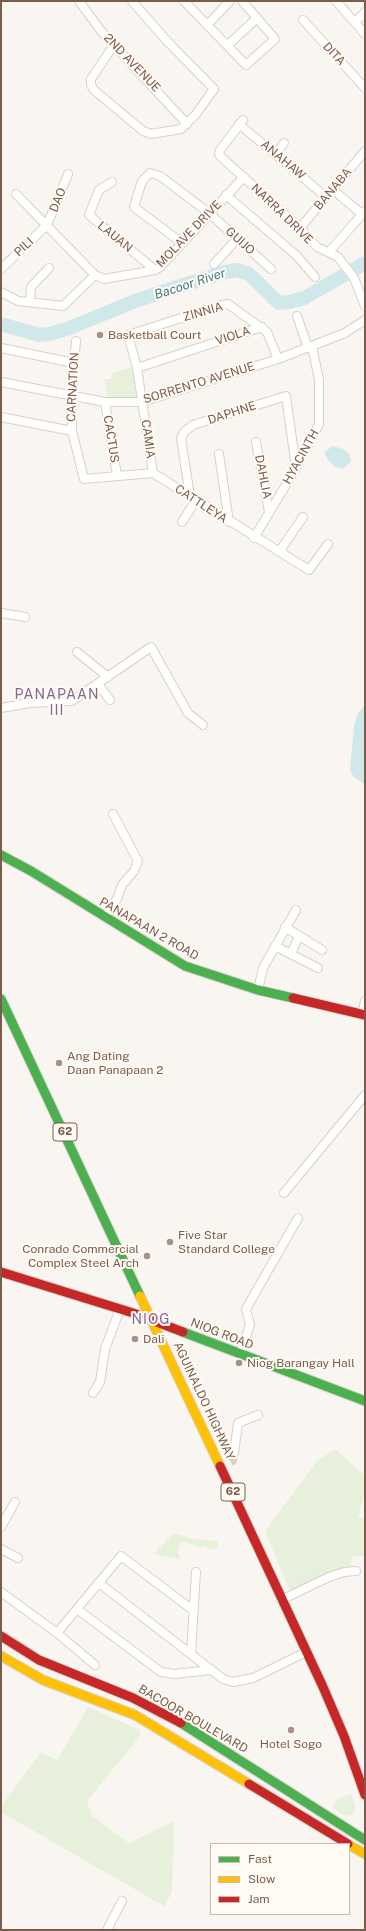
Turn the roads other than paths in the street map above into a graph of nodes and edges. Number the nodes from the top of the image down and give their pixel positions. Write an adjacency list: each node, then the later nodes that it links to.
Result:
1 (78, 1): 13 (street, 2ND AVENUE)
2 (132, 1): 17 (street)
3 (184, 1): 11 (street)
4 (230, 1): 11 (street)
5 (242, 1): 8 (street)
6 (336, 1): 10 (street)
7 (365, 12): 10 (street)
8 (257, 18): 14 (street); 14 (street)
9 (303, 20): 15 (street, DITA)
10 (355, 22): 12 (street)
11 (207, 24): 14 (street)
12 (365, 34)
13 (114, 45): 17 (street, 2ND AVENUE); 17 (street)
14 (228, 45)
15 (365, 88)
16 (241, 122): 20 (street, ANAHAW); 22 (street, NARRA DRIVE)
17 (187, 124)
18 (284, 143): 20 (street)
19 (365, 151): 24 (street, BANABA)
20 (276, 153): 27 (street, ANAHAW)
21 (68, 174): 30 (street, DAO)
22 (244, 177): 26 (street, MOLAVE DRIVE); 31 (street, NARRA DRIVE)
23 (112, 182): 39 (street, LAUAN)
24 (332, 189): 27 (street, BANABA); 28 (street)
25 (16, 194): 30 (street)
26 (226, 195): 29 (street, MOLAVE DRIVE); 41 (street)
27 (326, 196): 31 (street, BANABA)
28 (364, 212): 34 (street)
29 (209, 214): 32 (street, GUIJO); 33 (street, MOLAVE DRIVE); 33 (street, GUIJO)
30 (47, 225): 37 (street, PILI); 40 (street)
31 (300, 228): 34 (street, NARRA DRIVE)
32 (238, 238): 35 (street); 38 (street, GUIJO)
33 (182, 243): 39 (street, MOLAVE DRIVE)
34 (329, 252): 44 (street, NARRA DRIVE)
35 (214, 264)
36 (49, 268): 43 (street)
37 (1, 269)
38 (271, 269)
39 (155, 270): 40 (street, MOLAVE DRIVE)
40 (95, 275): 43 (street)
41 (314, 277)
42 (1, 292): 43 (street)
43 (30, 302)
44 (365, 306)
45 (296, 316): 50 (street, HYACINTH)
46 (365, 320): 50 (street, SORRENTO AVENUE)
47 (262, 327): 48 (street, ZINNIA); 52 (street, ZINNIA); 54 (street, VIOLA)
48 (128, 335): 54 (street, CAMIA)
49 (76, 341): 53 (street, CARNATION)
50 (310, 347): 52 (street, SORRENTO AVENUE); 63 (street, HYACINTH)
51 (1, 348): 53 (street)
52 (278, 359): 58 (street, SORRENTO AVENUE)
53 (74, 363): 56 (street, CARNATION)
54 (137, 368): 58 (street, CAMIA)
55 (1, 382): 56 (street, SORRENTO AVENUE)
56 (71, 396): 57 (street, SORRENTO AVENUE); 60 (street, CARNATION)
57 (106, 402): 58 (street, SORRENTO AVENUE); 65 (street, CACTUS)
58 (142, 402): 64 (street, CAMIA)
59 (1, 418): 60 (street)
60 (72, 431): 65 (street, CARNATION)
61 (256, 442): 67 (street, DAHLIA)
62 (219, 454): 70 (street)
63 (296, 468): 66 (street, DAPHNE); 67 (street, HYACINTH)
64 (153, 473): 65 (street); 66 (street, CATTLEYA)
65 (117, 475)
66 (193, 498): 69 (street); 70 (street, CATTLEYA)
67 (269, 512): 71 (street, HYACINTH)
68 (303, 517): 73 (street)
69 (182, 522)
70 (229, 522): 71 (street, CATTLEYA)
71 (254, 538): 73 (street, CATTLEYA)
72 (328, 544): 73 (street, CATTLEYA)
73 (279, 552)
74 (1, 613): 75 (street)
75 (24, 616)
76 (77, 652): 77 (street)
77 (108, 677): 78 (street); 81 (street)
78 (98, 684): 79 (street); 80 (street)
79 (110, 700)
80 (1, 708)
81 (203, 725)
82 (113, 814): 85 (street)
83 (1, 855): 85 (main road, PANAPAAN 2 ROAD)
84 (296, 910): 86 (street)
85 (105, 918): 92 (main road, PANAPAAN 2 ROAD)
86 (285, 927): 87 (street); 88 (street)
87 (299, 936): 89 (street); 90 (street)
88 (275, 946): 90 (street); 92 (street)
89 (322, 950)
90 (291, 954): 91 (street)
91 (318, 968)
92 (258, 990): 95 (main road, PANAPAAN 2 ROAD)
93 (1, 999): 101 (main road, AGUINALDO HIGHWAY / 62)
94 (365, 1001): 95 (street)
95 (363, 1015)
96 (365, 1095): 97 (street)
97 (284, 1193)
98 (298, 1218): 102 (street)
99 (1, 1272): 100 (main road, NIOG ROAD)
100 (120, 1309): 101 (main road, NIOG ROAD); 103 (street)
101 (152, 1321): 102 (main road, NIOG ROAD); 115 (main road, AGUINALDO HIGHWAY / 62)
102 (240, 1354): 104 (main road, NIOG ROAD)
103 (93, 1393)
104 (365, 1401)
105 (258, 1414): 106 (street)
106 (234, 1453)
107 (15, 1502): 108 (street)
108 (1, 1526)
109 (1, 1549): 110 (street)
110 (18, 1558)
111 (356, 1571): 115 (street)
112 (196, 1572): 117 (street)
113 (99, 1582): 116 (street); 117 (street); 121 (street)
114 (1, 1592): 118 (street)
115 (281, 1600): 120 (main road, AGUINALDO HIGHWAY / 62)
116 (77, 1609): 118 (street); 124 (street)
117 (194, 1611): 121 (street)
118 (57, 1633): 123 (street)
119 (1, 1636): 125 (main road, BACOOR BOULEVARD)
120 (306, 1652): 124 (street); 127 (main road, AGUINALDO HIGHWAY / 62)
121 (190, 1654): 124 (street)
122 (1, 1656): 126 (main road, BACOOR BOULEVARD)
123 (95, 1665)
124 (211, 1670)
125 (202, 1736): 126 (main road); 128 (main road, BACOOR BOULEVARD)
126 (193, 1750): 129 (main road, BACOOR BOULEVARD)
127 (365, 1793)
128 (365, 1840)
129 (346, 1843)
130 (350, 1845): 131 (main road, BACOOR BOULEVARD)
131 (365, 1854)
132 (122, 1901): 133 (street)
133 (108, 1930)

